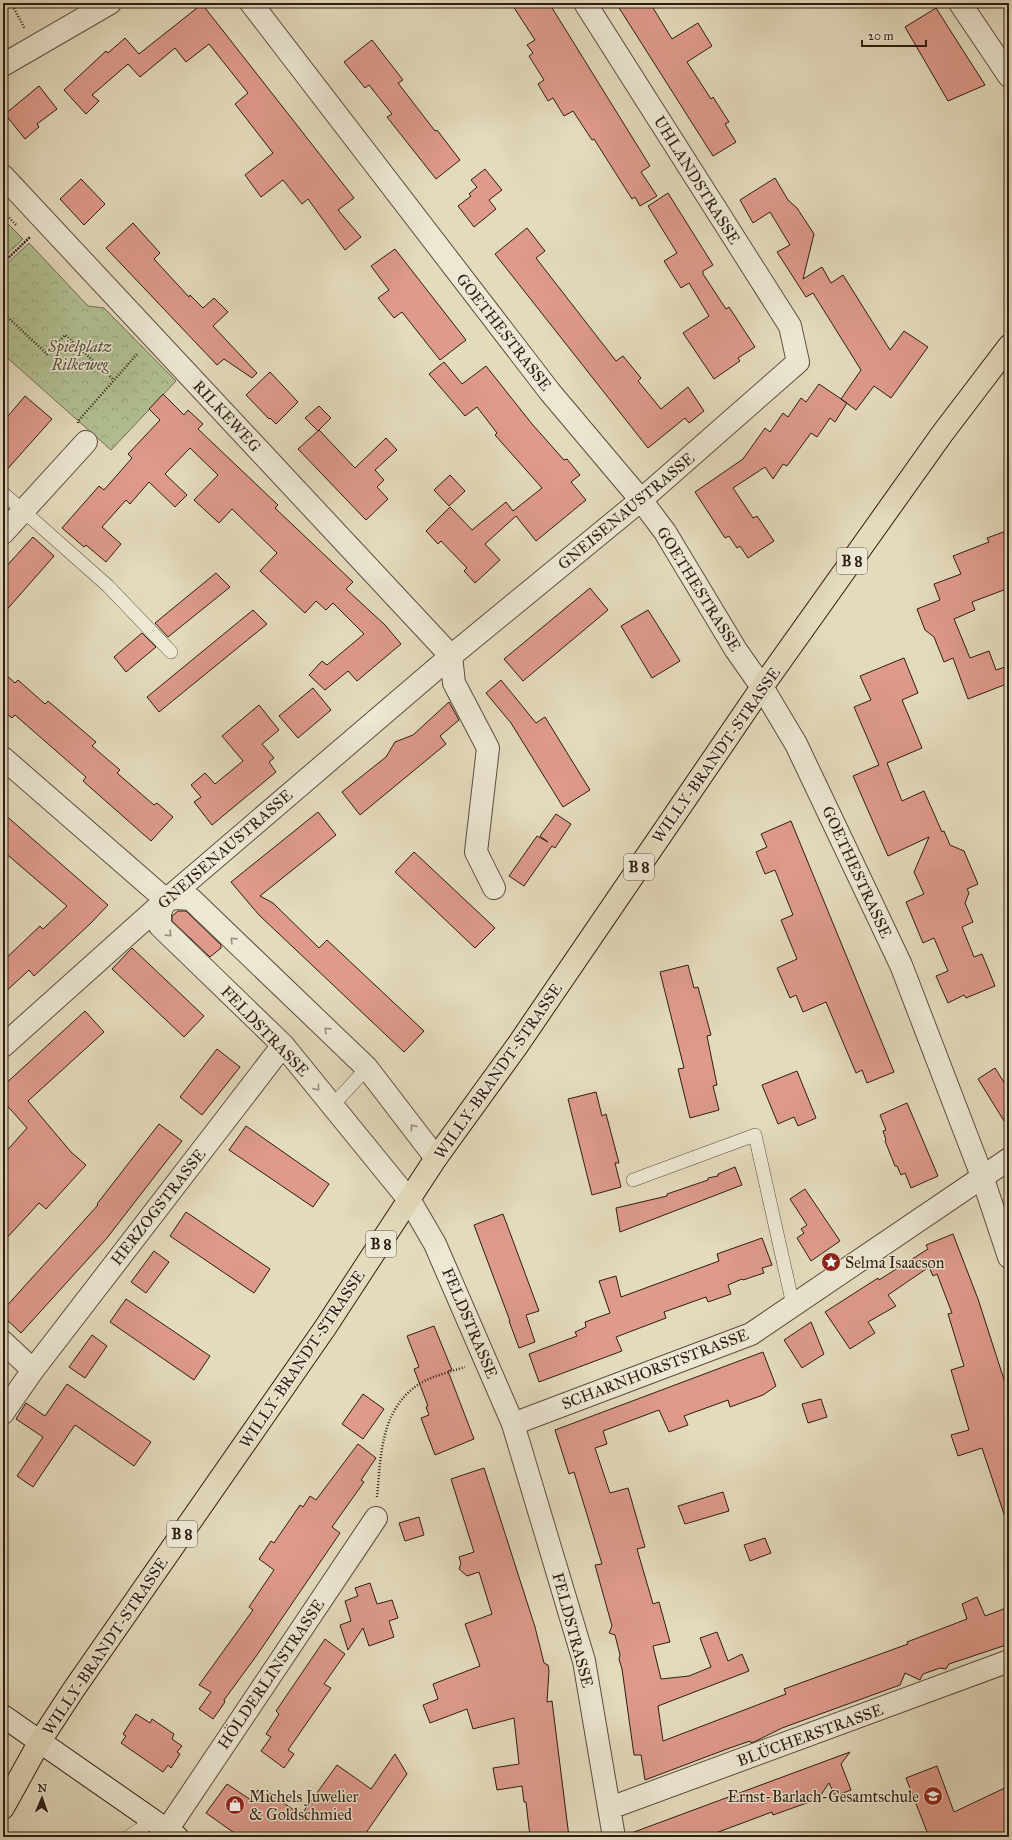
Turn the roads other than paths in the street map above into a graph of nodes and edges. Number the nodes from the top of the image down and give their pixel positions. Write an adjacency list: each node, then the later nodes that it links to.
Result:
1 (110, 3): 5 (street)
2 (251, 3): 12 (street, GOETHESTRASSE)
3 (585, 3): 9 (street, UHLANDSTRASSE)
4 (960, 3): 6 (street)
5 (3, 65)
6 (1009, 76)
7 (3, 176): 16 (street, RILKEWEG)
8 (1009, 346): 17 (main road, WILLY-BRANDT-STRASSE / B 8)
9 (798, 362): 12 (street, GNEISENAUSTRASSE)
10 (86, 442): 13 (street)
11 (3, 493): 13 (lane)
12 (641, 500): 16 (street, GNEISENAUSTRASSE); 17 (street, GOETHESTRASSE)
13 (24, 511): 14 (street); 15 (lane)
14 (3, 534)
15 (171, 652)
16 (451, 656): 19 (street); 20 (street, GNEISENAUSTRASSE)
17 (762, 687): 25 (main road, WILLY-BRANDT-STRASSE / B 8); 27 (street, GOETHESTRASSE)
18 (3, 758): 20 (street)
19 (494, 888)
20 (166, 900): 21 (street, FELDSTRASSE, one-way to 21); 22 (street, GNEISENAUSTRASSE); 23 (street, one-way to 20)
21 (283, 1045): 24 (street, FELDSTRASSE, one-way to 24); 33 (street, HERZOGSTRASSE)
22 (3, 1046)
23 (367, 1068): 24 (lane); 25 (street, one-way to 23)
24 (332, 1106): 29 (street, FELDSTRASSE)
25 (436, 1158): 29 (main road, WILLY-BRANDT-STRASSE / B 8)
26 (1009, 1159): 27 (street, SCHARNHORSTSTRASSE)
27 (982, 1176): 30 (street, GOETHESTRASSE); 31 (street, SCHARNHORSTSTRASSE)
28 (633, 1180): 31 (lane)
29 (410, 1201): 35 (street, FELDSTRASSE); 39 (main road, WILLY-BRANDT-STRASSE / B 8)
30 (1009, 1257)
31 (793, 1305): 35 (street, SCHARNHORSTSTRASSE)
32 (3, 1342): 33 (street)
33 (33, 1370): 34 (street, HERZOGSTRASSE)
34 (3, 1413)
35 (513, 1424): 41 (street, FELDSTRASSE)
36 (376, 1518): 42 (street, HÖLDERLINSTRASSE)
37 (1009, 1661): 41 (street, BLÜCHERSTRASSE)
38 (3, 1716): 39 (street)
39 (40, 1741): 40 (main road, WILLY-BRANDT-STRASSE / B 8); 42 (street)
40 (3, 1808)
41 (610, 1808): 44 (street, FELDSTRASSE)
42 (166, 1829): 43 (lane)
43 (128, 1837)
44 (614, 1837)

